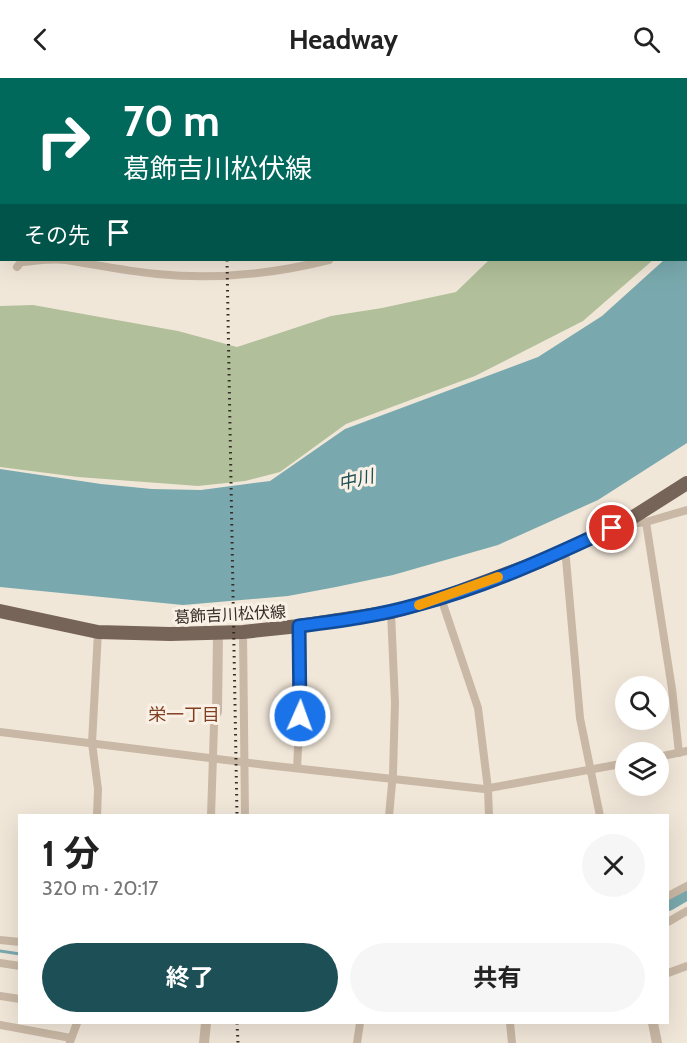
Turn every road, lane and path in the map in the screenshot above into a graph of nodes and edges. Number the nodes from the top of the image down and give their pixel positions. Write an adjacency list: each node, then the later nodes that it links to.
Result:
1 (43, 261): 4 (street)
2 (69, 261): 3 (street)
3 (324, 261)
4 (17, 267)
5 (687, 483): 7 (main road, 葛飾吉川松伏線)
6 (687, 510): 8 (street)
7 (627, 520): 8 (street); 9 (main road, 葛飾吉川松伏線)
8 (646, 522): 20 (street)
9 (563, 551): 10 (main road, 葛飾吉川松伏線); 25 (street)
10 (441, 598): 12 (main road, 葛飾吉川松伏線); 27 (street)
11 (0, 611): 14 (main road, 葛飾吉川松伏線)
12 (391, 612): 13 (main road, 葛飾吉川松伏線); 26 (street)
13 (299, 626): 15 (main road, 葛飾吉川松伏線); 24 (street)
14 (98, 632): 16 (main road, 葛飾吉川松伏線); 19 (street)
15 (243, 632): 16 (main road, 葛飾吉川松伏線); 22 (street)
16 (218, 633): 17 (street)
17 (216, 712): 21 (street)
18 (0, 732): 19 (street)
19 (92, 743): 21 (street); 28 (street)
20 (683, 752)
21 (214, 758): 22 (street); 29 (street)
22 (244, 762): 24 (street); 30 (street)
23 (615, 765): 25 (street)
24 (297, 768): 26 (street)
25 (591, 770): 27 (street); 33 (street)
26 (393, 780): 27 (street); 31 (street)
27 (488, 789): 32 (street)
28 (97, 814)
29 (211, 814)
30 (245, 814)
31 (389, 814)
32 (489, 814)
33 (600, 814)
34 (687, 886): 35 (street)
35 (669, 895)
36 (687, 911): 37 (street)
37 (669, 921)
38 (0, 940): 39 (street)
39 (18, 942)
40 (0, 963): 41 (street)
41 (18, 966)
42 (687, 966): 43 (street)
43 (669, 973)
44 (0, 996): 45 (street)
45 (18, 999)
46 (77, 1024): 52 (street)
47 (206, 1024): 53 (street)
48 (360, 1024): 54 (street)
49 (510, 1024): 55 (street)
50 (653, 1024): 56 (street)
51 (0, 1025): 52 (street)
52 (70, 1040)
53 (204, 1043)
54 (357, 1043)
55 (512, 1043)
56 (657, 1043)

